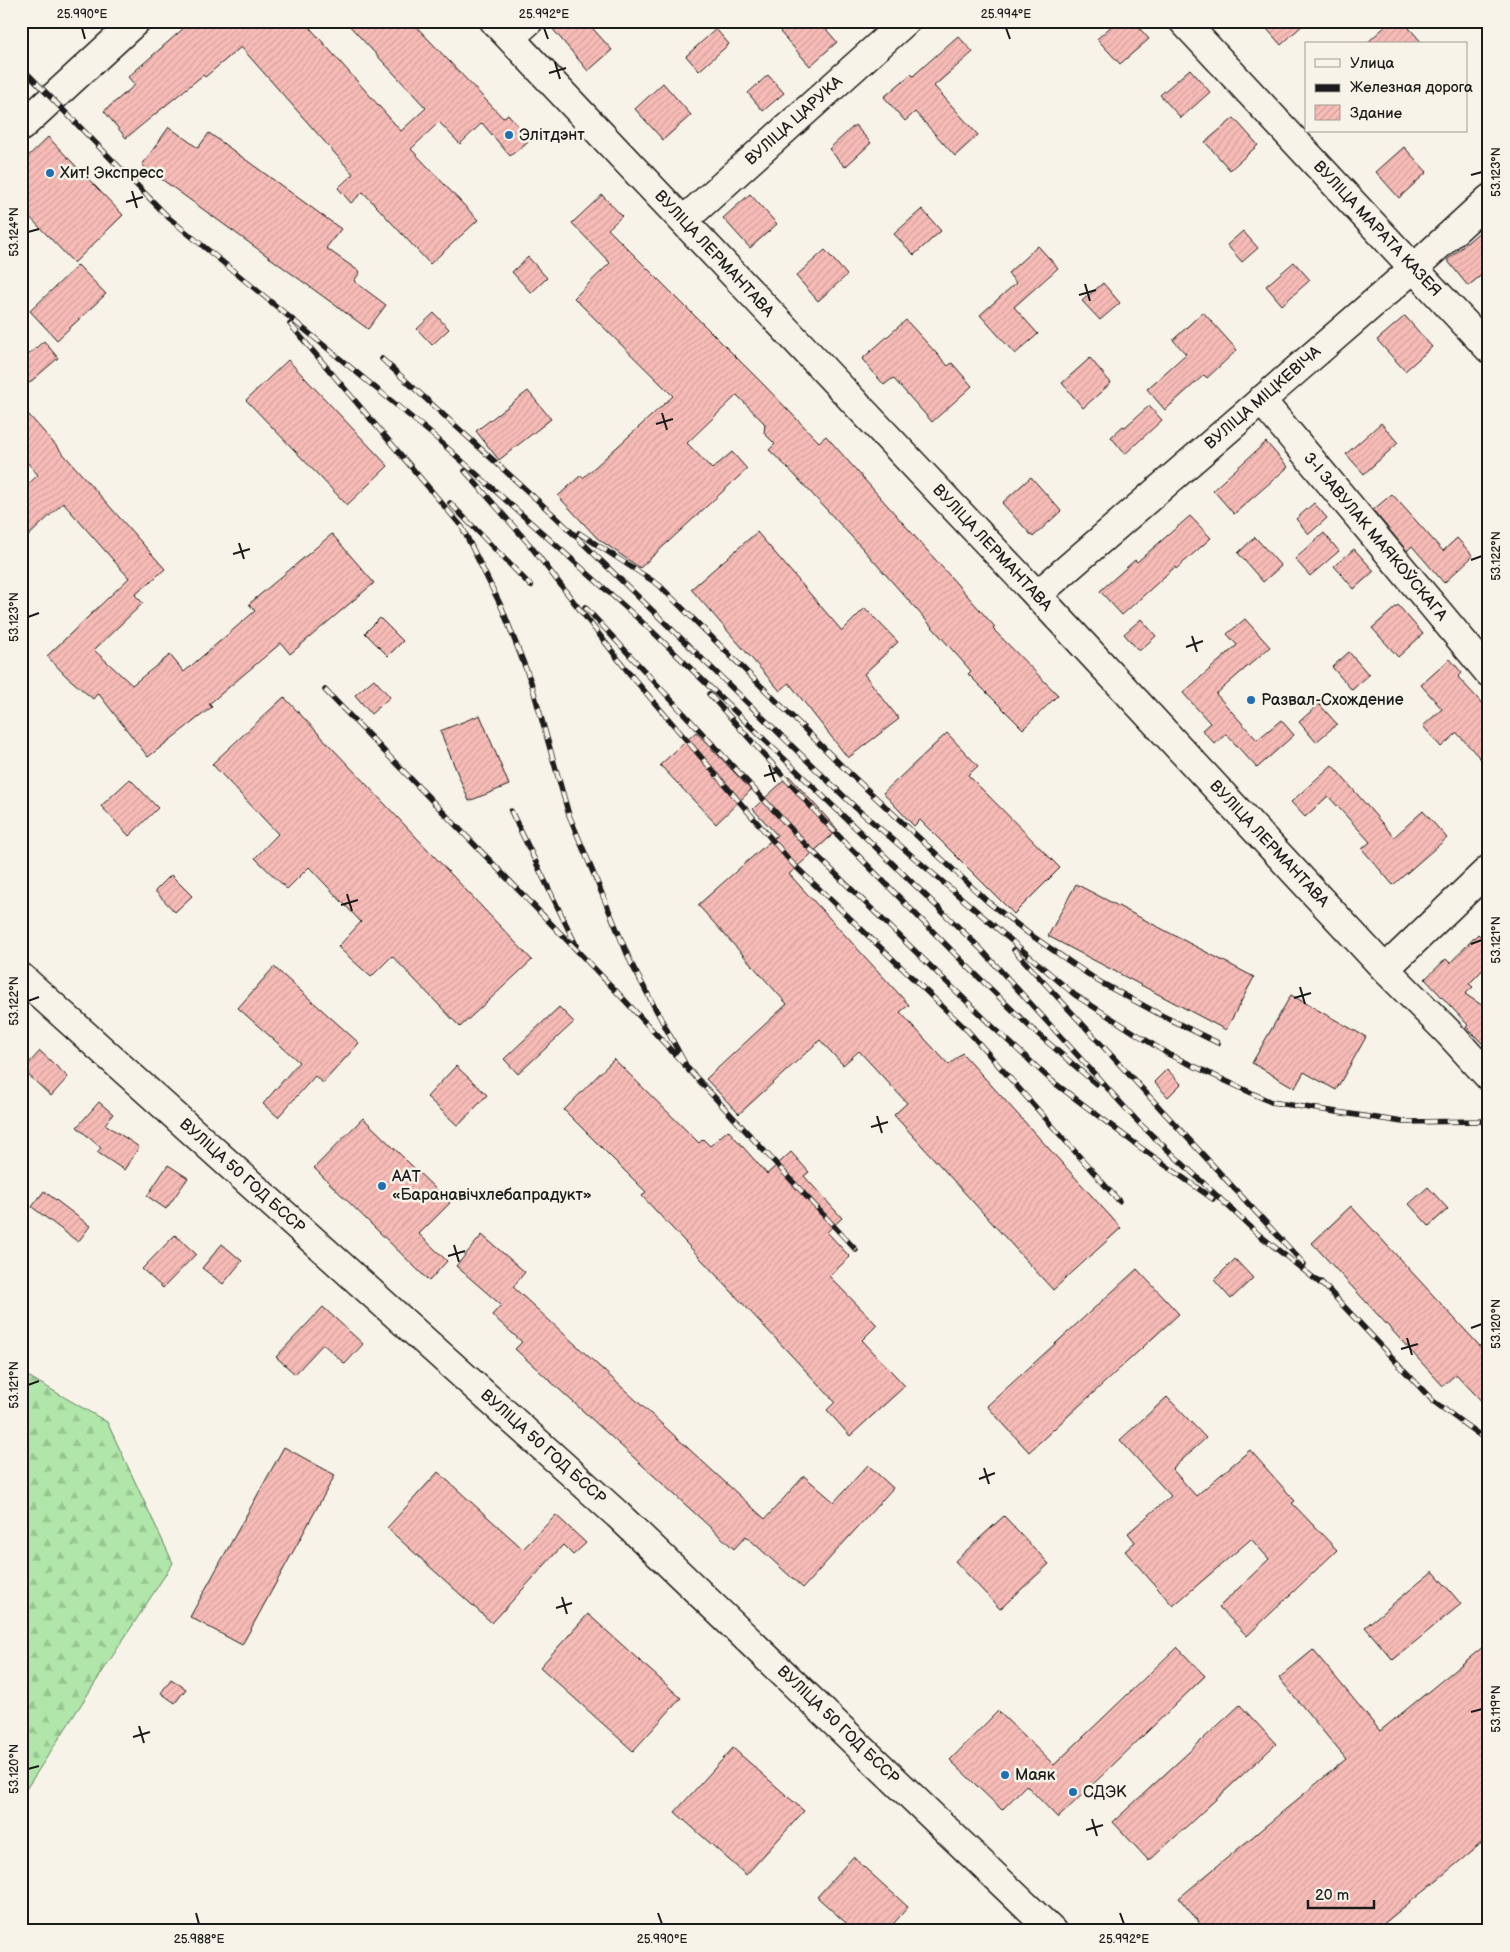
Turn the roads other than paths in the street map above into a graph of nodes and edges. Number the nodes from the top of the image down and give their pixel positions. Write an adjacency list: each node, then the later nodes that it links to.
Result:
1 (136, 21): 5 (street)
2 (906, 21): 7 (street, ВУЛІЦА ЦАРУКА)
3 (1183, 21): 8 (street, ВУЛІЦА МАРАТА КАЗЕЯ)
4 (511, 27): 7 (street, ВУЛІЦА ЛЕРМАНТАВА)
5 (21, 127)
6 (1489, 199): 8 (street, ВУЛІЦА МІЦКЕВІЧА)
7 (683, 221): 11 (street, ВУЛІЦА ЛЕРМАНТАВА)
8 (1414, 268): 9 (street, ВУЛІЦА МАРАТА КАЗЕЯ); 10 (street, ВУЛІЦА МІЦКЕВІЧА)
9 (1489, 350)
10 (1261, 400): 11 (street, ВУЛІЦА МІЦКЕВІЧА); 12 (street, 3-І ЗАВУЛАК МАЯКОЎСКАГА)
11 (1037, 595): 14 (street, ВУЛІЦА ЛЕРМАНТАВА)
12 (1489, 673)
13 (1489, 869): 14 (street)
14 (1385, 969): 16 (street, ВУЛІЦА ЛЕРМАНТАВА)
15 (21, 977): 17 (street, ВУЛІЦА 50 ГОД БССР)
16 (1489, 1077)
17 (1052, 1931)

